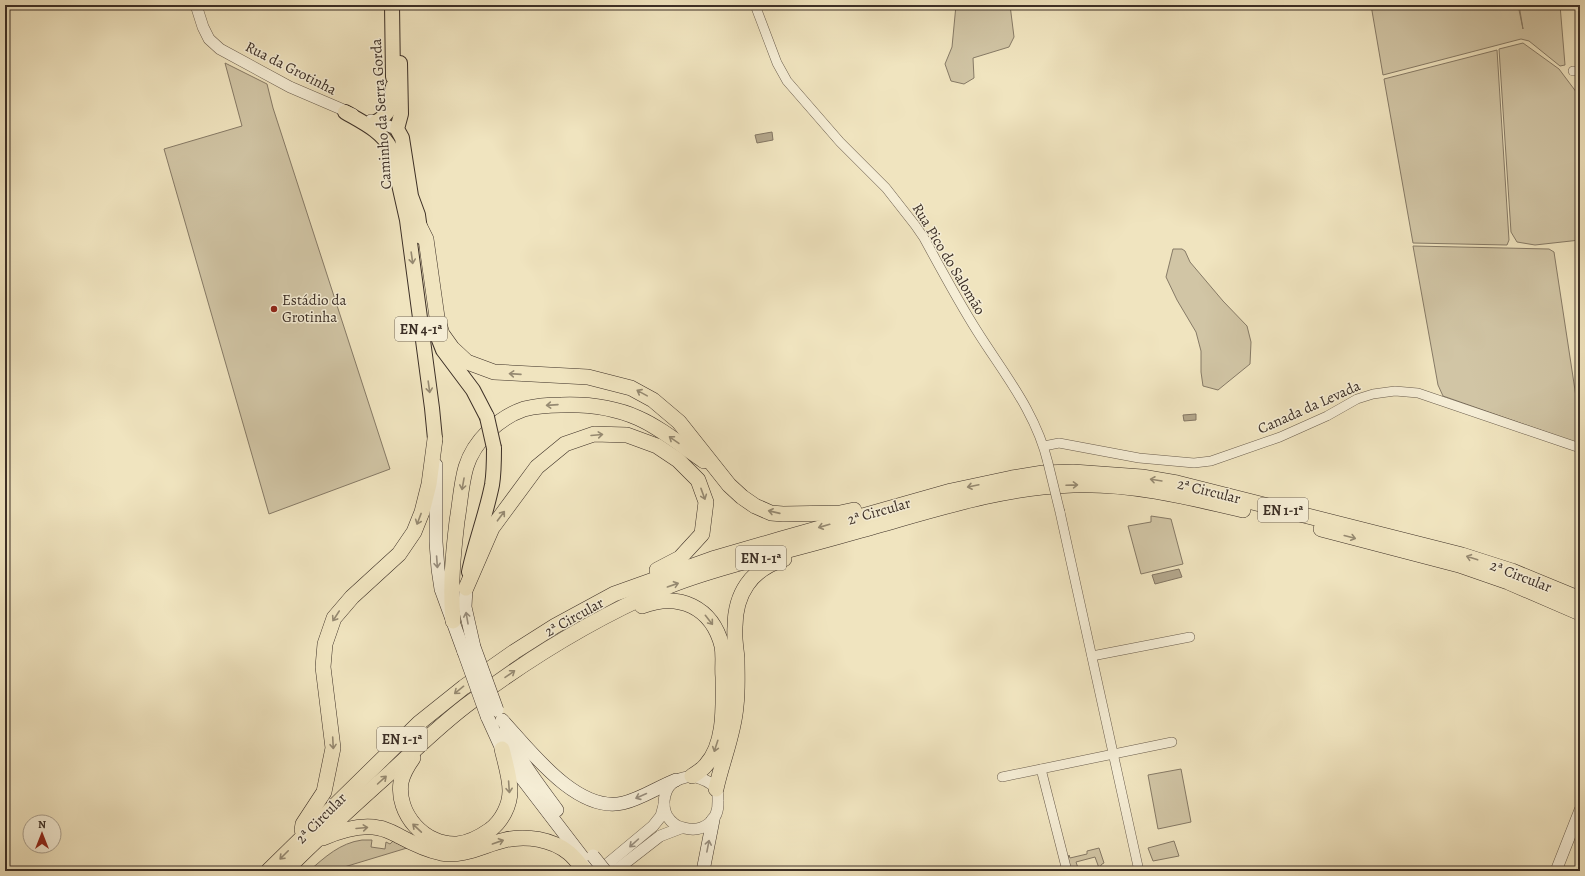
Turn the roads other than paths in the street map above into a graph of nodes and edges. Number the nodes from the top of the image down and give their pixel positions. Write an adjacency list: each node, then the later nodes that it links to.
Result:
1 (196, 5): 7 (street, Rua da Grotinha)
2 (392, 5): 6 (main road, Caminho da Serra Gorda / EN 4-1ª)
3 (395, 5): 5 (main road, Caminho da Serra Gorda / EN 4-1ª)
4 (755, 5): 12 (street, Rua Pico do Salomão)
5 (400, 63): 9 (main road); 10 (main road, Caminho da Serra Gorda / EN 4-1ª)
6 (394, 81): 8 (main road); 9 (main road, Caminho da Serra Gorda / EN 4-1ª)
7 (345, 112): 8 (street, Rua da Grotinha); 10 (main road)
8 (376, 122): 9 (street, Rua da Grotinha)
9 (397, 130): 10 (main road, Caminho da Serra Gorda / EN 4-1ª)
10 (415, 220): 11 (main road, EN 4-1ª, one-way to 11); 14 (highway, one-way to 10); 17 (main road, EN 4-1ª, bridge)
11 (435, 439): 21 (main road, EN 4-1ª, one-way to 21); 40 (highway, one-way to 40)
12 (1044, 446): 13 (street, Canada da Levada); 25 (street, Rua Pico do Salomão, bridge)
13 (1580, 448)
14 (718, 470): 15 (highway, one-way to 14); 21 (highway, one-way to 21)
15 (929, 497): 18 (highway, 2ª Circular / EN 1-1ª, one-way to 18); 19 (highway, 2ª Circular / EN 1-1ª, one-way to 15)
16 (916, 516): 20 (highway, 2ª Circular / EN 1-1ª, one-way to 20); 22 (highway, 2ª Circular / EN 1-1ª, one-way to 16); 35 (highway)
17 (466, 588): 18 (highway, one-way to 18); 24 (main road, EN 4-1ª, one-way to 17)
18 (614, 594): 40 (highway, 2ª Circular / EN 1-1ª, one-way to 40)
19 (1580, 599)
20 (1580, 613)
21 (453, 621): 24 (main road, EN 4-1ª)
22 (588, 627): 27 (highway, 2ª Circular / EN 1-1ª, one-way to 22); 32 (highway, one-way to 32)
23 (1190, 637): 25 (street)
24 (469, 649): 26 (main road, EN 4-1ª, bridge)
25 (1092, 656): 30 (street, Rua Pico do Salomão)
26 (495, 715): 29 (main road, EN 4-1ª); 34 (main road, one-way to 26); 41 (main road, EN 4-1ª)
27 (435, 732): 29 (highway, one-way to 27); 40 (highway, 2ª Circular / EN 1-1ª, one-way to 27)
28 (1172, 742): 30 (street)
29 (502, 749): 41 (main road, EN 4-1ª)
30 (1113, 754): 31 (street); 49 (street, Rua Pico do Salomão)
31 (1041, 769): 33 (street); 48 (street)
32 (692, 776): 34 (street); 35 (street)
33 (1002, 777)
34 (676, 780): 36 (street)
35 (716, 789): 38 (street)
36 (664, 805): 39 (street); 44 (street, one-way to 44)
37 (1580, 810): 50 (street)
38 (714, 820): 39 (street); 47 (main road, one-way to 38)
39 (681, 828): 46 (street)
40 (306, 841): 41 (highway, one-way to 41); 42 (highway, 2ª Circular / EN 1-1ª, one-way to 42); 43 (highway, 2ª Circular / EN 1-1ª)
41 (589, 865): 45 (main road, EN 4-1ª, bridge)
42 (268, 871)
43 (285, 871)
44 (600, 871)
45 (605, 871)
46 (615, 871)
47 (703, 871)
48 (1067, 871)
49 (1139, 871)
50 (1556, 871)

